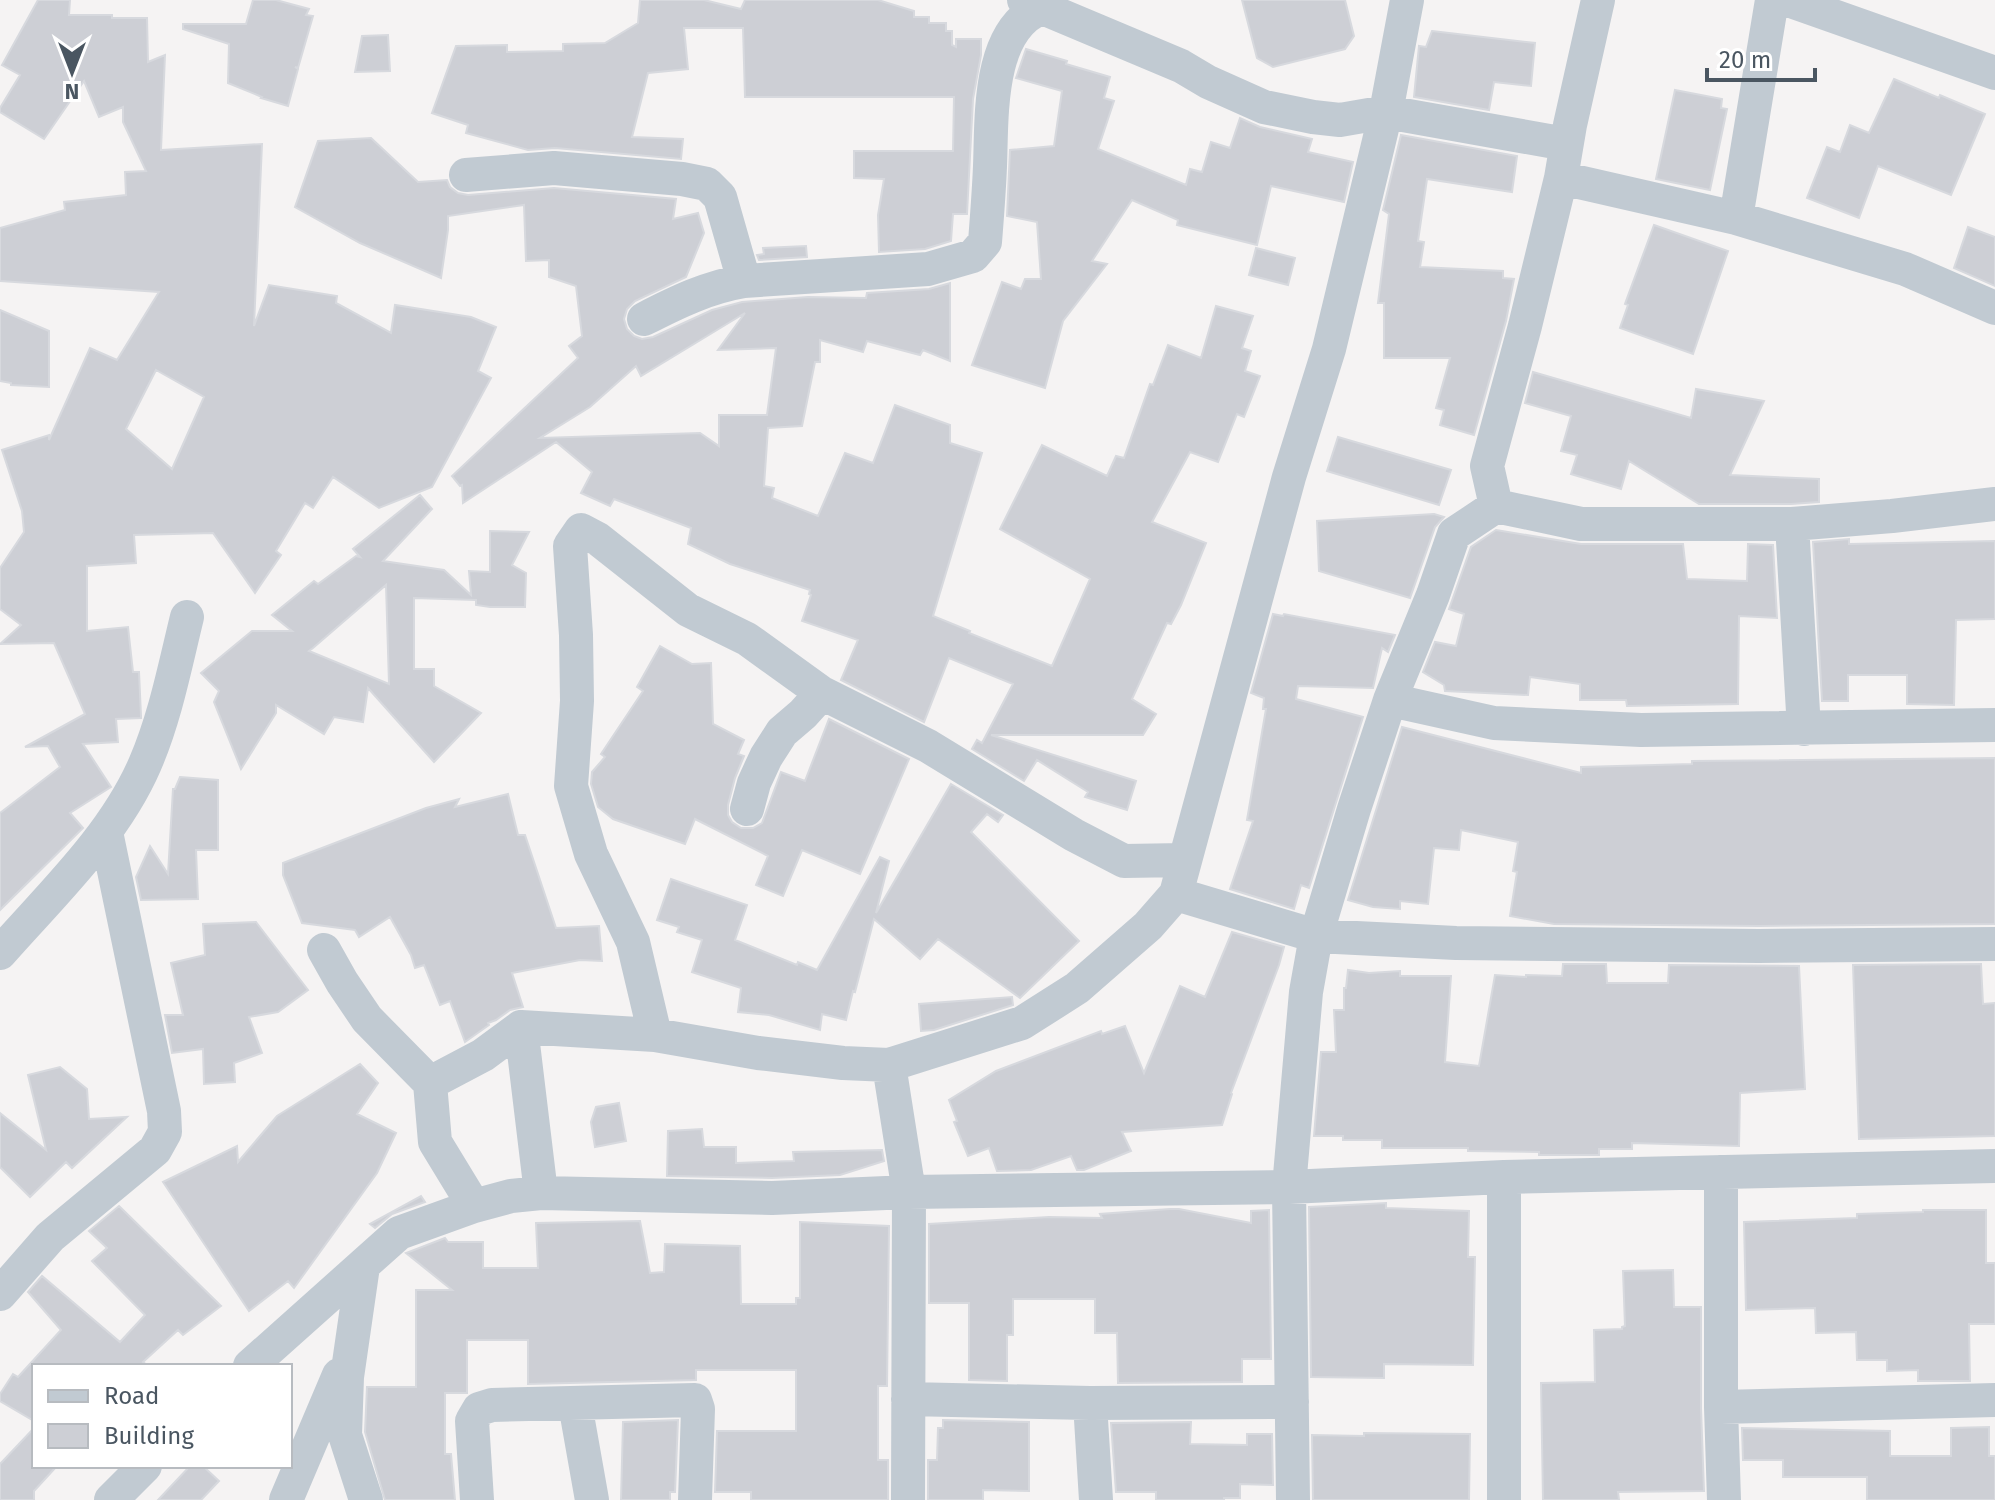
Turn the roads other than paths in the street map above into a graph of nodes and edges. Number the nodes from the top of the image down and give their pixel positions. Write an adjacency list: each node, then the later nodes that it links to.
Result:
1 (1407, 0): 7 (street)
2 (1598, 0): 8 (street)
3 (1772, 0): 11 (street)
4 (1788, 0): 6 (street)
5 (1036, 3): 7 (street); 12 (street)
6 (1995, 73)
7 (1386, 112): 8 (street); 25 (street)
8 (1566, 144): 10 (street)
9 (466, 175): 12 (street)
10 (1561, 178): 11 (street); 16 (street)
11 (1736, 218): 13 (street)
12 (744, 281): 14 (street)
13 (1995, 308)
14 (644, 319)
15 (1995, 504): 17 (street)
16 (1496, 506): 17 (street); 20 (street)
17 (1792, 524): 22 (street)
18 (187, 617): 24 (street)
19 (822, 693): 23 (street); 25 (street); 32 (street)
20 (1390, 700): 22 (street); 27 (street)
21 (1995, 725): 22 (street)
22 (1804, 729)
23 (747, 809)
24 (106, 832): 30 (street); 43 (street)
25 (1184, 860): 26 (street)
26 (1176, 894): 27 (street); 33 (street)
27 (1316, 936): 28 (street); 38 (street)
28 (1995, 944)
29 (324, 950): 34 (street)
30 (0, 953)
31 (521, 1027): 32 (street); 34 (street); 40 (street)
32 (655, 1035): 33 (street)
33 (889, 1065): 39 (street)
34 (430, 1083): 41 (street)
35 (1995, 1166): 36 (street)
36 (1721, 1172): 37 (street); 51 (street)
37 (1504, 1177): 38 (street); 62 (street)
38 (1289, 1187): 39 (street); 48 (street)
39 (909, 1192): 40 (street); 46 (street)
40 (541, 1193): 41 (street)
41 (474, 1206): 42 (street)
42 (363, 1266): 44 (street); 45 (street)
43 (0, 1294)
44 (352, 1344): 54 (street); 55 (street)
45 (252, 1364)
46 (908, 1399): 49 (street); 59 (street)
47 (1995, 1400): 51 (street)
48 (1292, 1402): 49 (street); 61 (street)
49 (1090, 1403): 60 (street)
50 (575, 1404): 56 (street); 57 (street); 58 (street)
51 (1721, 1407): 63 (street)
52 (143, 1468): 53 (street)
53 (111, 1500)
54 (286, 1500)
55 (366, 1500)
56 (477, 1500)
57 (592, 1500)
58 (695, 1500)
59 (908, 1500)
60 (1096, 1500)
61 (1293, 1500)
62 (1504, 1500)
63 (1724, 1500)

